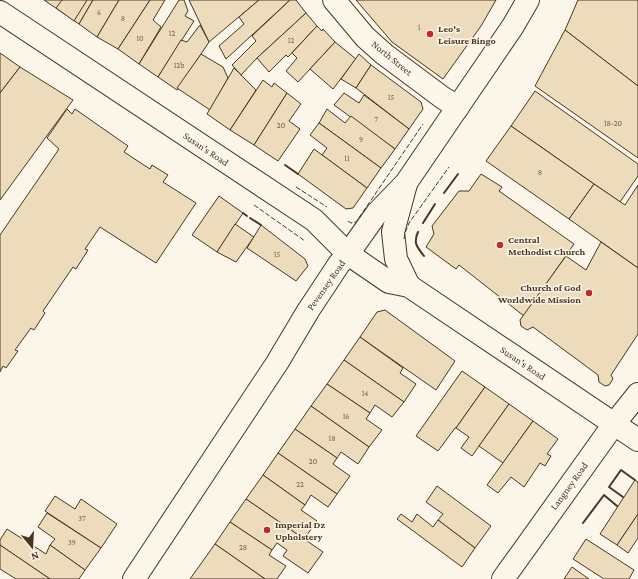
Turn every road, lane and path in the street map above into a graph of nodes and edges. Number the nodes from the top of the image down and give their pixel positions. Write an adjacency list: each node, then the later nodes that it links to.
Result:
1 (334, 0): 4 (street, North Street)
2 (528, 0): 4 (street, Pevensey Road)
3 (0, 12): 6 (street, Susan's Road)
4 (458, 107): 5 (street, Pevensey Road)
5 (406, 183): 6 (street, Pevensey Road); 7 (street)
6 (348, 254): 7 (street, Susan's Road); 11 (street, Pevensey Road)
7 (409, 286): 9 (street, Susan's Road)
8 (638, 394): 9 (street, Langney Road)
9 (614, 424): 10 (street, Susan's Road); 12 (street, Langney Road)
10 (638, 440)
11 (134, 579)
12 (503, 579)

